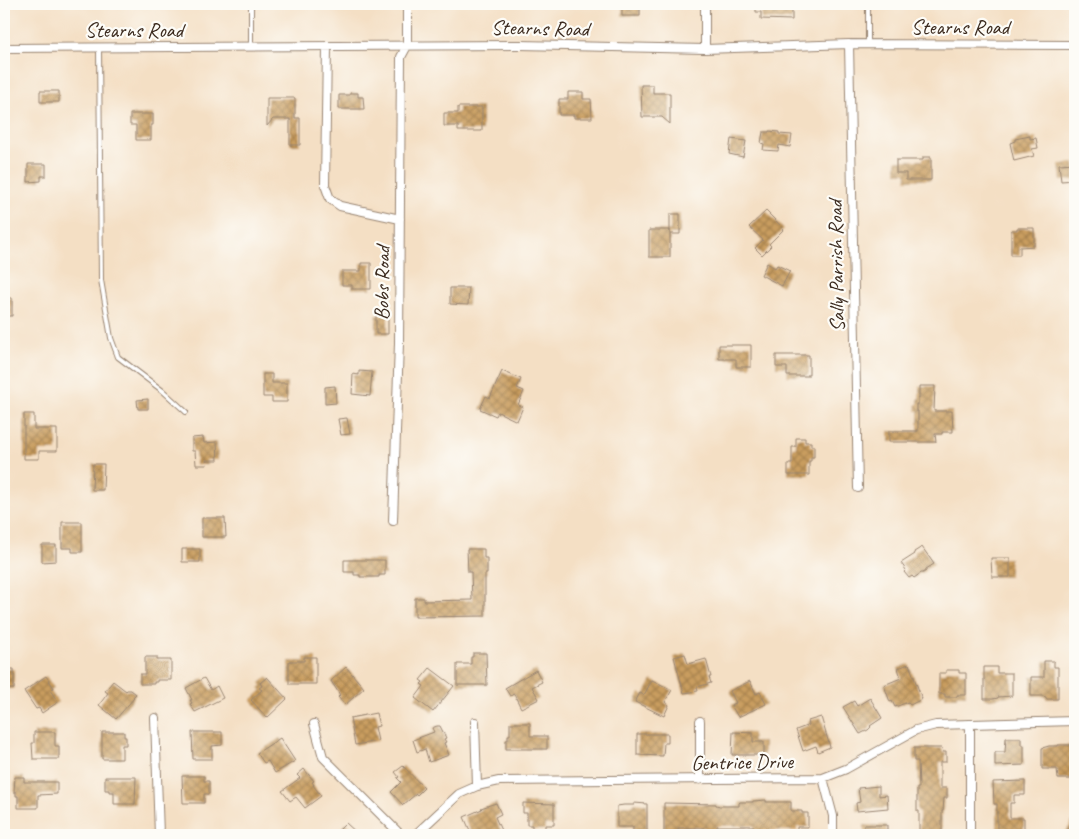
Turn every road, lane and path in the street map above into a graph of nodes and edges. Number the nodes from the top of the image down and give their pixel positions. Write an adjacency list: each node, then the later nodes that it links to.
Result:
1 (251, 4): 9 (lane)
2 (407, 4): 8 (street, Bobs Road)
3 (706, 4): 13 (street)
4 (868, 4): 6 (lane)
5 (850, 44): 6 (street, Stearns Road); 13 (street, Stearns Road); 16 (street, Sally Parrish Road)
6 (868, 44): 7 (street, Stearns Road)
7 (1075, 45)
8 (407, 46): 10 (street, Stearns Road); 13 (street, Stearns Road); 14 (street, Bobs Road)
9 (251, 47): 10 (street, Stearns Road); 12 (street, Stearns Road)
10 (326, 47): 14 (street)
11 (4, 48): 12 (street, Stearns Road)
12 (99, 48): 15 (lane)
13 (705, 49)
14 (400, 219): 17 (street, Bobs Road)
15 (186, 412)
16 (858, 488)
17 (394, 521)
18 (156, 718): 27 (street)
19 (1075, 720): 23 (street, Gentrice Drive)
20 (700, 721): 25 (street)
21 (475, 722): 26 (street)
22 (314, 724): 28 (street)
23 (970, 724): 24 (street, Gentrice Drive); 31 (street)
24 (823, 778): 25 (street, Gentrice Drive); 30 (street)
25 (700, 780): 26 (street, Gentrice Drive)
26 (477, 786): 29 (street, Gentrice Drive)
27 (159, 835)
28 (401, 835)
29 (415, 835)
30 (833, 835)
31 (970, 835)

